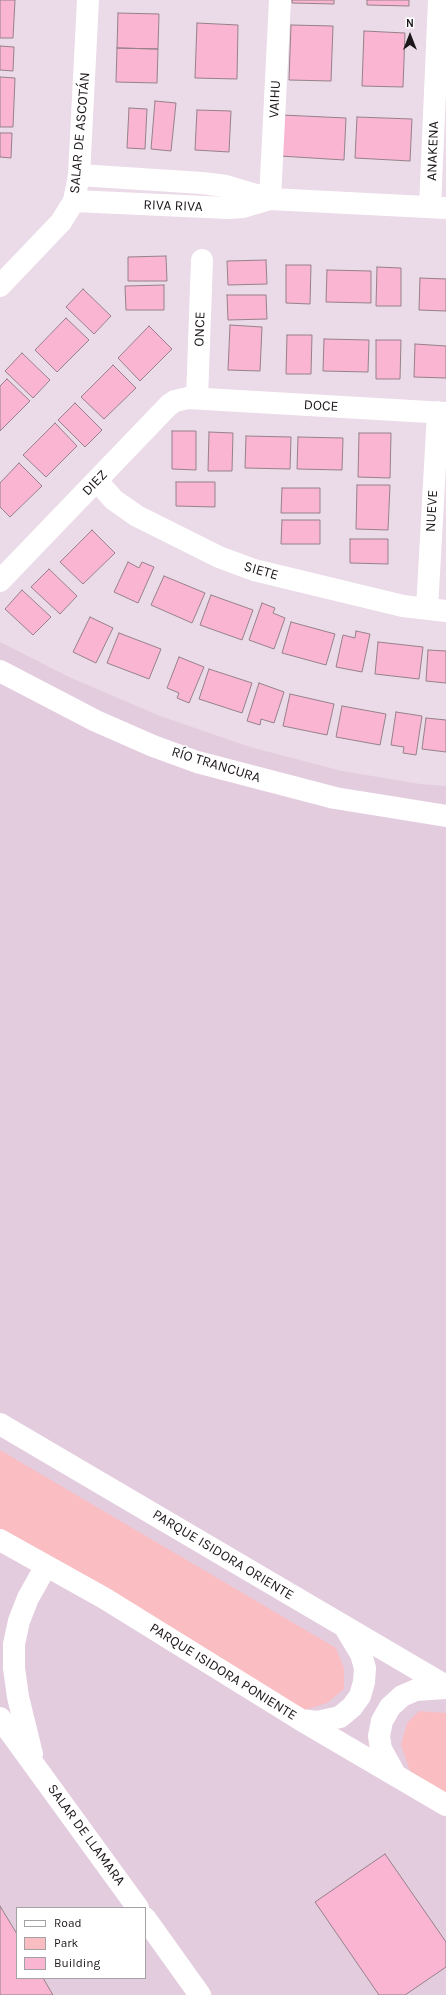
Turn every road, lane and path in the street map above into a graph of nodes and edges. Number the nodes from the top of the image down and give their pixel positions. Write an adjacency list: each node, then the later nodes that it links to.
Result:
1 (88, 0): 4 (street, SALAR DE ASCOTÁN)
2 (280, 0): 5 (street, VAIHU)
3 (439, 0): 7 (street, ANAKENA)
4 (79, 175): 5 (street, RIVA RIVA); 6 (street, SALAR DE ASCOTÁN)
5 (270, 199): 6 (street, RIVA RIVA); 7 (street, RIVA RIVA)
6 (74, 201): 9 (street, SALAR DE ASCOTÁN)
7 (438, 207)
8 (202, 260): 10 (street, ONCE)
9 (0, 286)
10 (197, 398): 11 (street, DOCE); 12 (street, DIEZ)
11 (442, 412): 14 (street, NUEVE)
12 (97, 481): 13 (street, DIEZ); 14 (street, SIETE)
13 (0, 581)
14 (436, 610)
15 (0, 671): 16 (street, RÍO TRANCURA)
16 (446, 816)
17 (0, 1424): 20 (street, PARQUE ISIDORA ORIENTE)
18 (0, 1540): 19 (street, PARQUE ISIDORA PONIENTE)
19 (46, 1566): 23 (street, PARQUE ISIDORA PONIENTE); 24 (street, SALAR DE LLAMARA)
20 (346, 1628): 21 (street, PARQUE ISIDORA ORIENTE); 23 (street)
21 (446, 1687): 25 (street)
22 (0, 1718): 24 (street, SALAR DE LLAMARA)
23 (301, 1720): 25 (street, PARQUE ISIDORA PONIENTE)
24 (34, 1763): 27 (street, SALAR DE LLAMARA)
25 (396, 1776): 26 (street, PARQUE ISIDORA PONIENTE)
26 (446, 1805)
27 (137, 1907)
28 (146, 1919): 29 (street)
29 (200, 1995)

